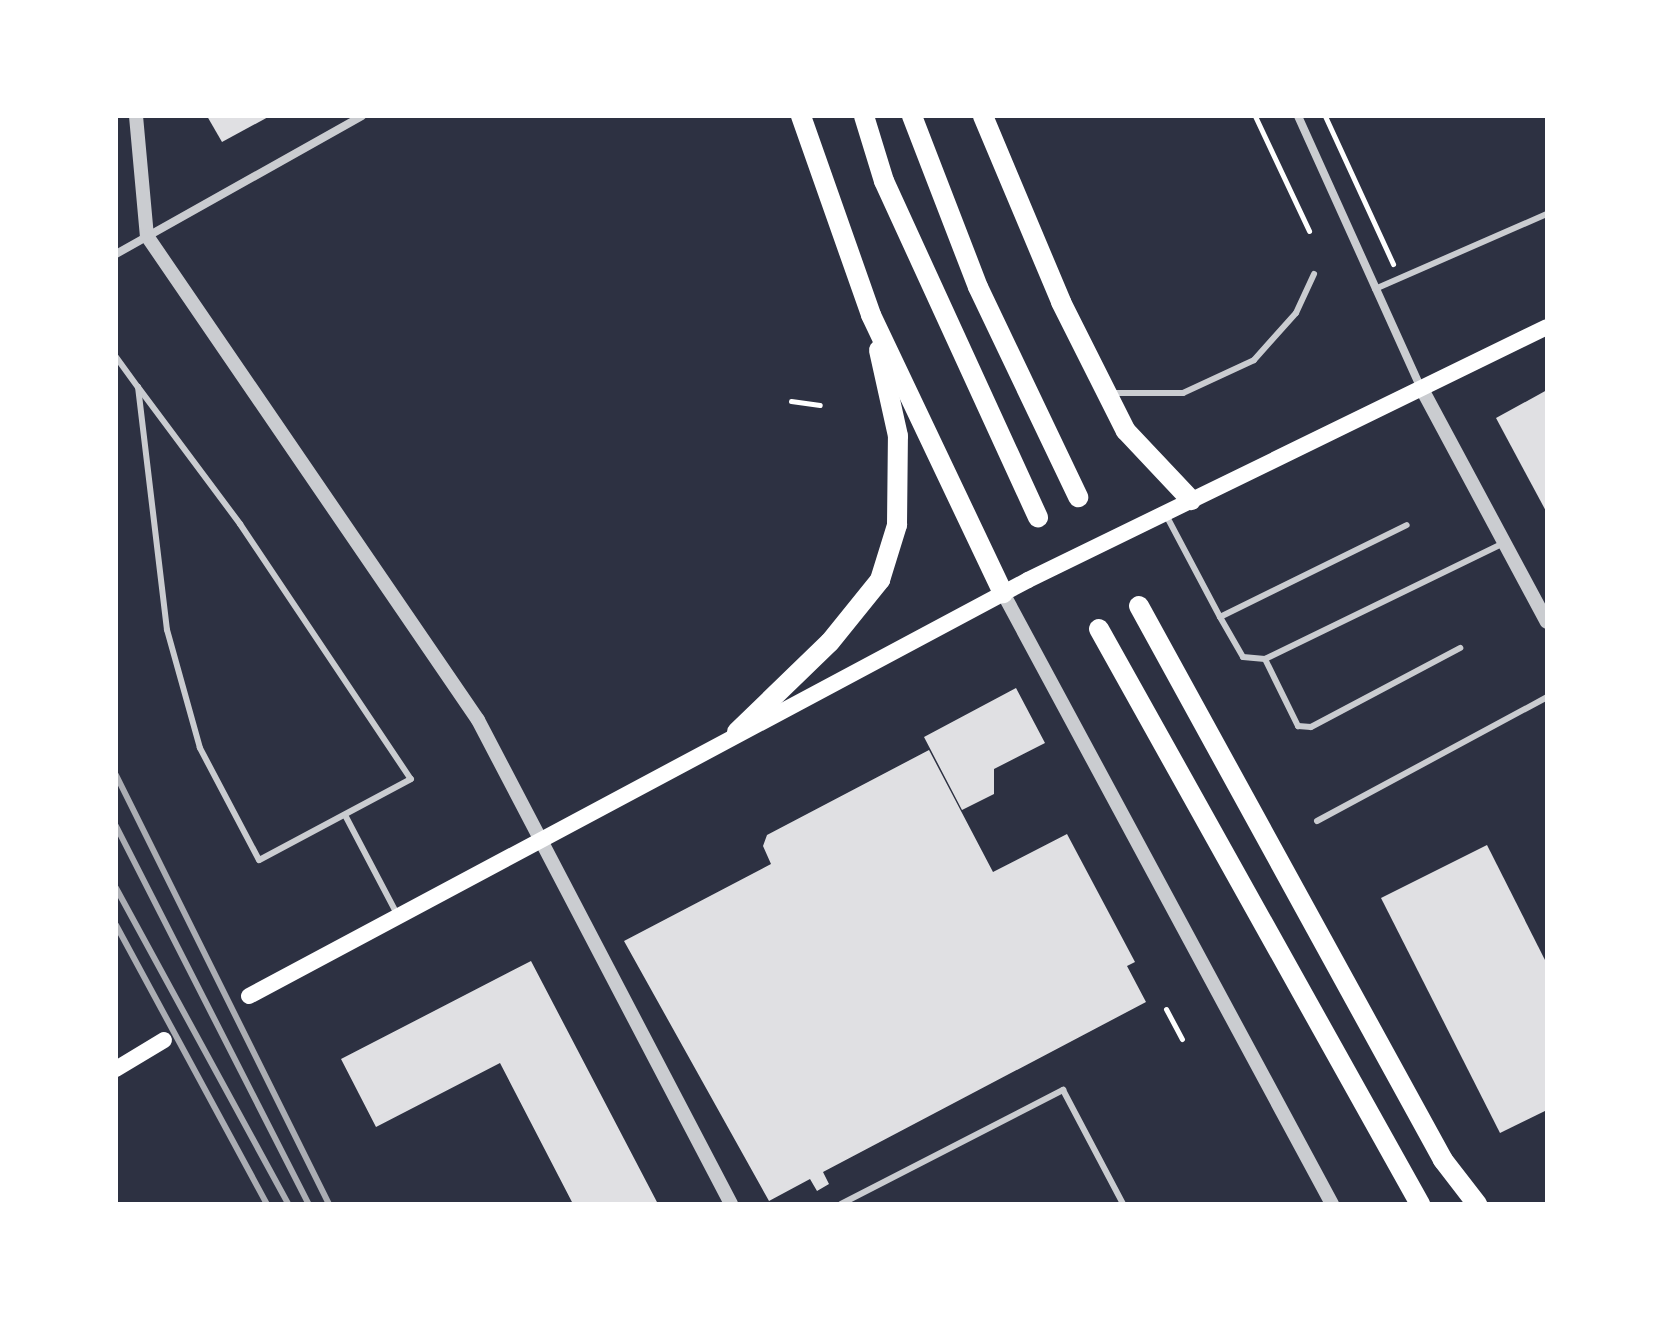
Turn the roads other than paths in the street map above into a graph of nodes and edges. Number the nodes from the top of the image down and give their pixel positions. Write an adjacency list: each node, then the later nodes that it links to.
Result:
1 (136, 116): 9 (street)
2 (362, 116): 9 (street)
3 (801, 116): 13 (main road)
4 (864, 116): 22 (main road)
5 (912, 116): 19 (main road)
6 (983, 116): 18 (main road)
7 (1298, 116): 12 (street)
8 (1547, 214): 12 (lane)
9 (147, 236): 10 (street); 36 (street)
10 (116, 254)
11 (1314, 274): 18 (lane)
12 (1375, 289): 17 (street)
13 (871, 315): 25 (main road); 33 (main road)
14 (1547, 327): 17 (main road)
15 (116, 357): 16 (lane)
16 (138, 387): 34 (lane); 34 (lane)
17 (1423, 391): 20 (main road); 24 (street)
18 (1106, 393): 20 (main road)
19 (1078, 497)
20 (1191, 500): 21 (main road)
21 (1165, 512): 25 (main road); 27 (lane)
22 (1038, 517)
23 (1407, 525): 27 (lane)
24 (1504, 543): 28 (street); 31 (lane)
25 (1003, 593): 33 (main road); 45 (street)
26 (1139, 606): 48 (main road)
27 (1220, 617): 31 (lane)
28 (1547, 622)
29 (1099, 629): 41 (main road)
30 (1460, 648): 31 (lane)
31 (1265, 659)
32 (1547, 697): 35 (lane)
33 (737, 732): 36 (main road)
34 (345, 815): 37 (lane)
35 (1317, 821)
36 (541, 835): 37 (main road); 42 (street)
37 (397, 914): 38 (main road)
38 (249, 996)
39 (164, 1040): 40 (main road)
40 (116, 1069)
41 (1390, 1159): 46 (main road); 47 (main road)
42 (731, 1204)
43 (841, 1204): 44 (lane)
44 (1123, 1204)
45 (1332, 1204)
46 (1409, 1204)
47 (1420, 1204)
48 (1477, 1204)

